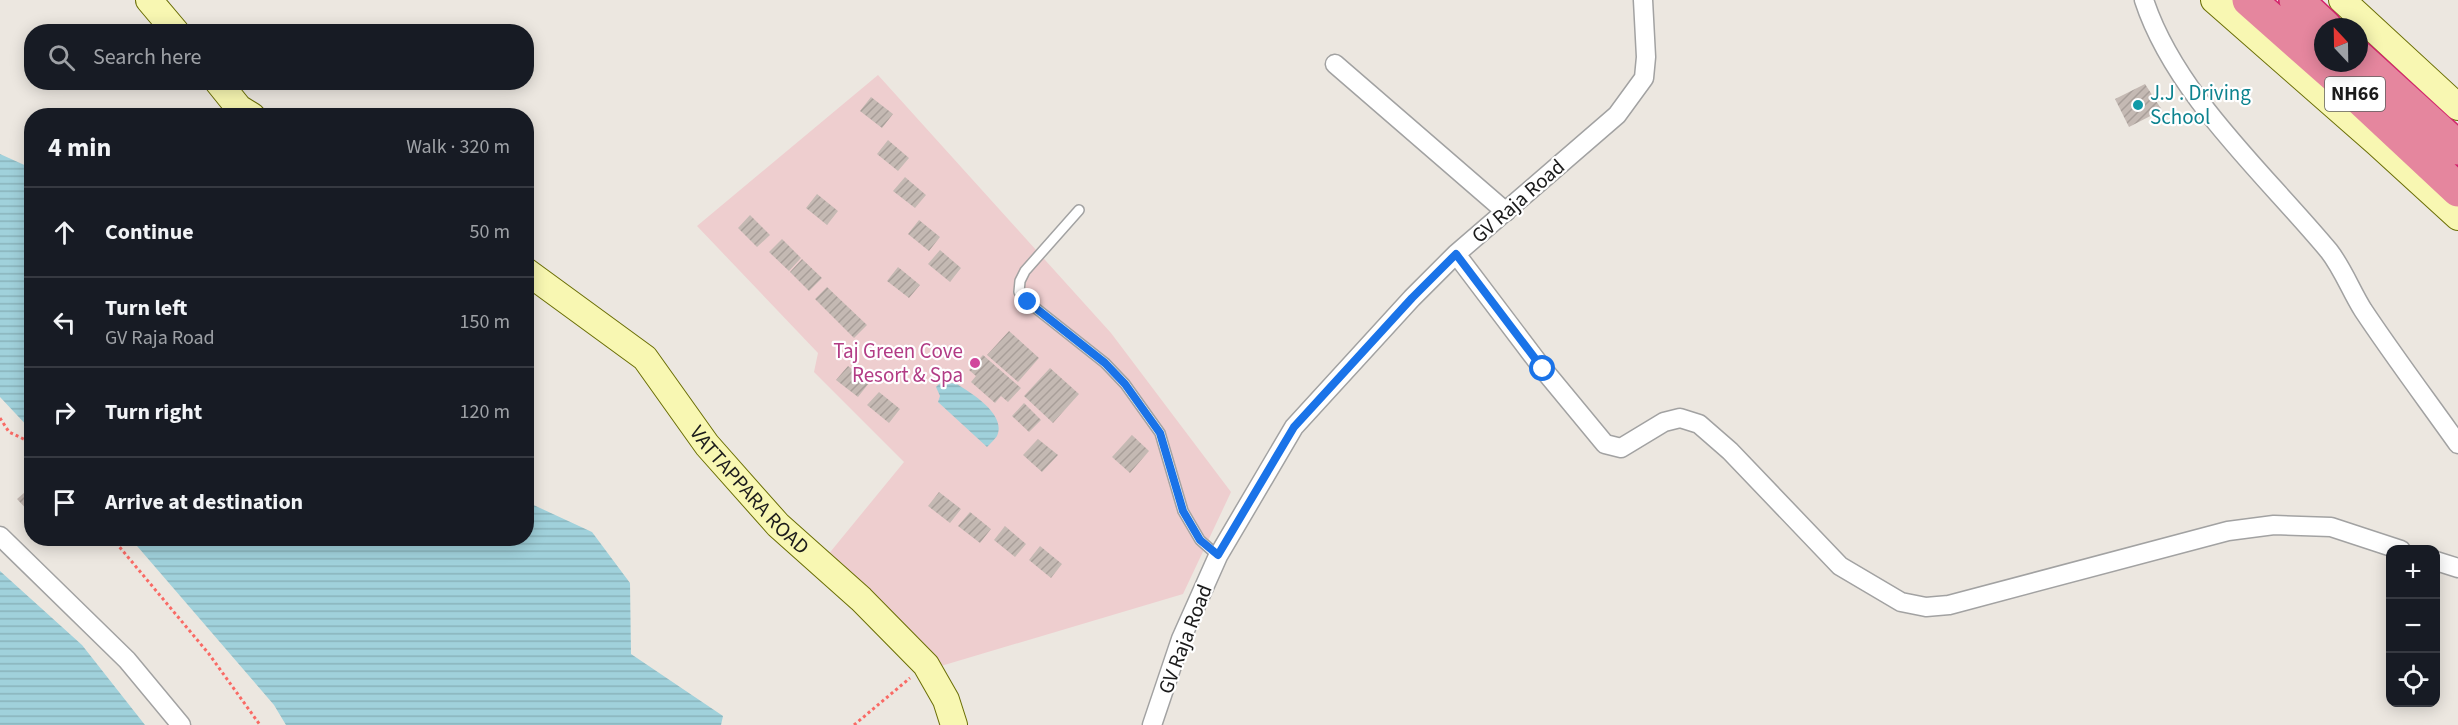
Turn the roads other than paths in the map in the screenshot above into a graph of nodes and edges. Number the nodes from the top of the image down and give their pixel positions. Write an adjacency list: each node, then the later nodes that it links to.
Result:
1 (149, 0): 9 (street)
2 (1643, 0): 18 (street, GV Raja Road)
3 (2144, 0): 22 (street)
4 (2214, 0): 19 (street)
5 (2249, 0): 16 (highway, NH66)
6 (2296, 0): 8 (highway)
7 (2342, 0): 13 (street)
8 (2315, 18)
9 (169, 24)
10 (1335, 63): 18 (street)
11 (2368, 66): 15 (highway, NH66)
12 (224, 90): 14 (street)
13 (2458, 107)
14 (239, 108)
15 (2458, 148)
16 (2458, 190)
17 (1079, 210): 25 (lane)
18 (1506, 212): 20 (street, GV Raja Road)
19 (2458, 217)
20 (1456, 254): 24 (street); 25 (street, GV Raja Road)
21 (534, 278): 29 (street, VATTAPPARA ROAD)
22 (2458, 444)
23 (0, 536): 28 (street)
24 (2388, 545)
25 (1218, 555): 30 (street, GV Raja Road)
26 (2440, 562): 27 (street)
27 (2458, 568)
28 (181, 725)
29 (954, 725)
30 (1152, 725)

